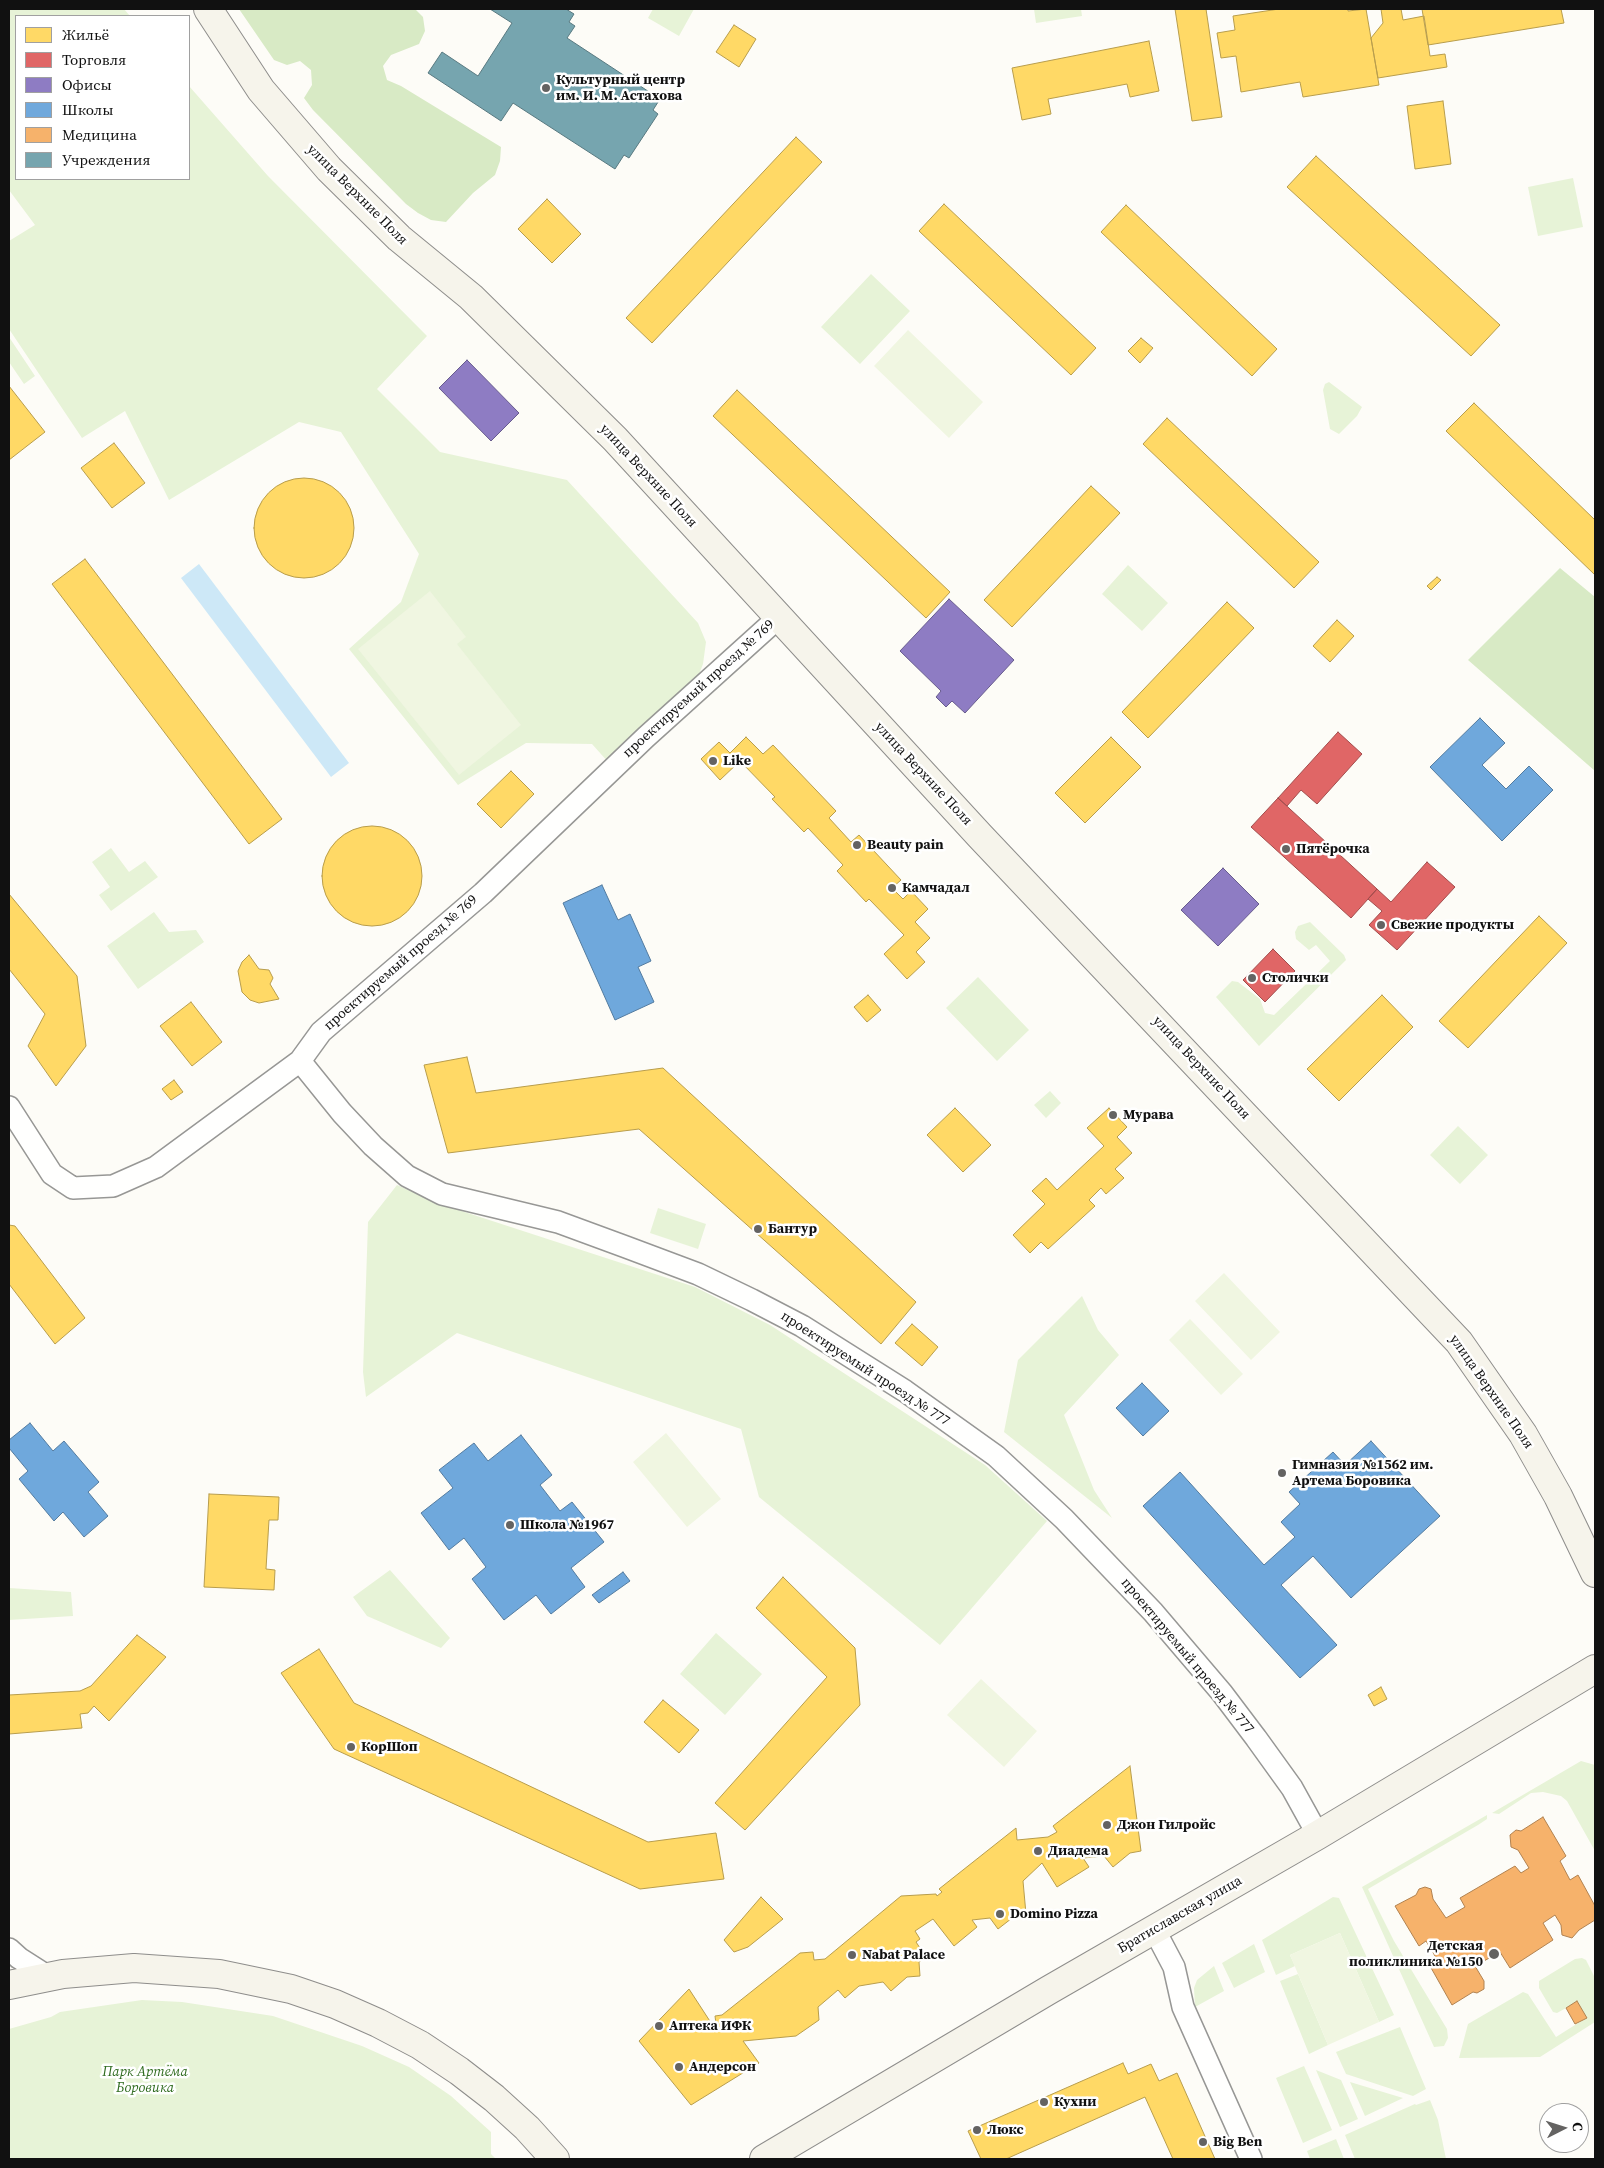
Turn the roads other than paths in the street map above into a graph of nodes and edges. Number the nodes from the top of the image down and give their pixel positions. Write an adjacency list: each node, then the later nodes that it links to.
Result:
1 (208, 9): 2 (main road, улица Верхние Поля)
2 (779, 617): 3 (street, проектируемый проезд № 769); 5 (main road, улица Верхние Поля)
3 (300, 1061): 4 (street, проектируемый проезд № 769); 7 (street, проектируемый проезд № 777)
4 (9, 1107)
5 (1595, 1573)
6 (1595, 1669): 7 (main road, Братиславская улица)
7 (1318, 1835): 8 (main road, Братиславская улица)
8 (1154, 1930): 15 (main road, Братиславская улица); 16 (street)
9 (9, 1949): 11 (street)
10 (103, 1970): 11 (main road); 13 (main road); 14 (main road)
11 (44, 1974): 12 (main road)
12 (9, 1978)
13 (9, 1985)
14 (555, 2158)
15 (764, 2159)
16 (1251, 2159)

